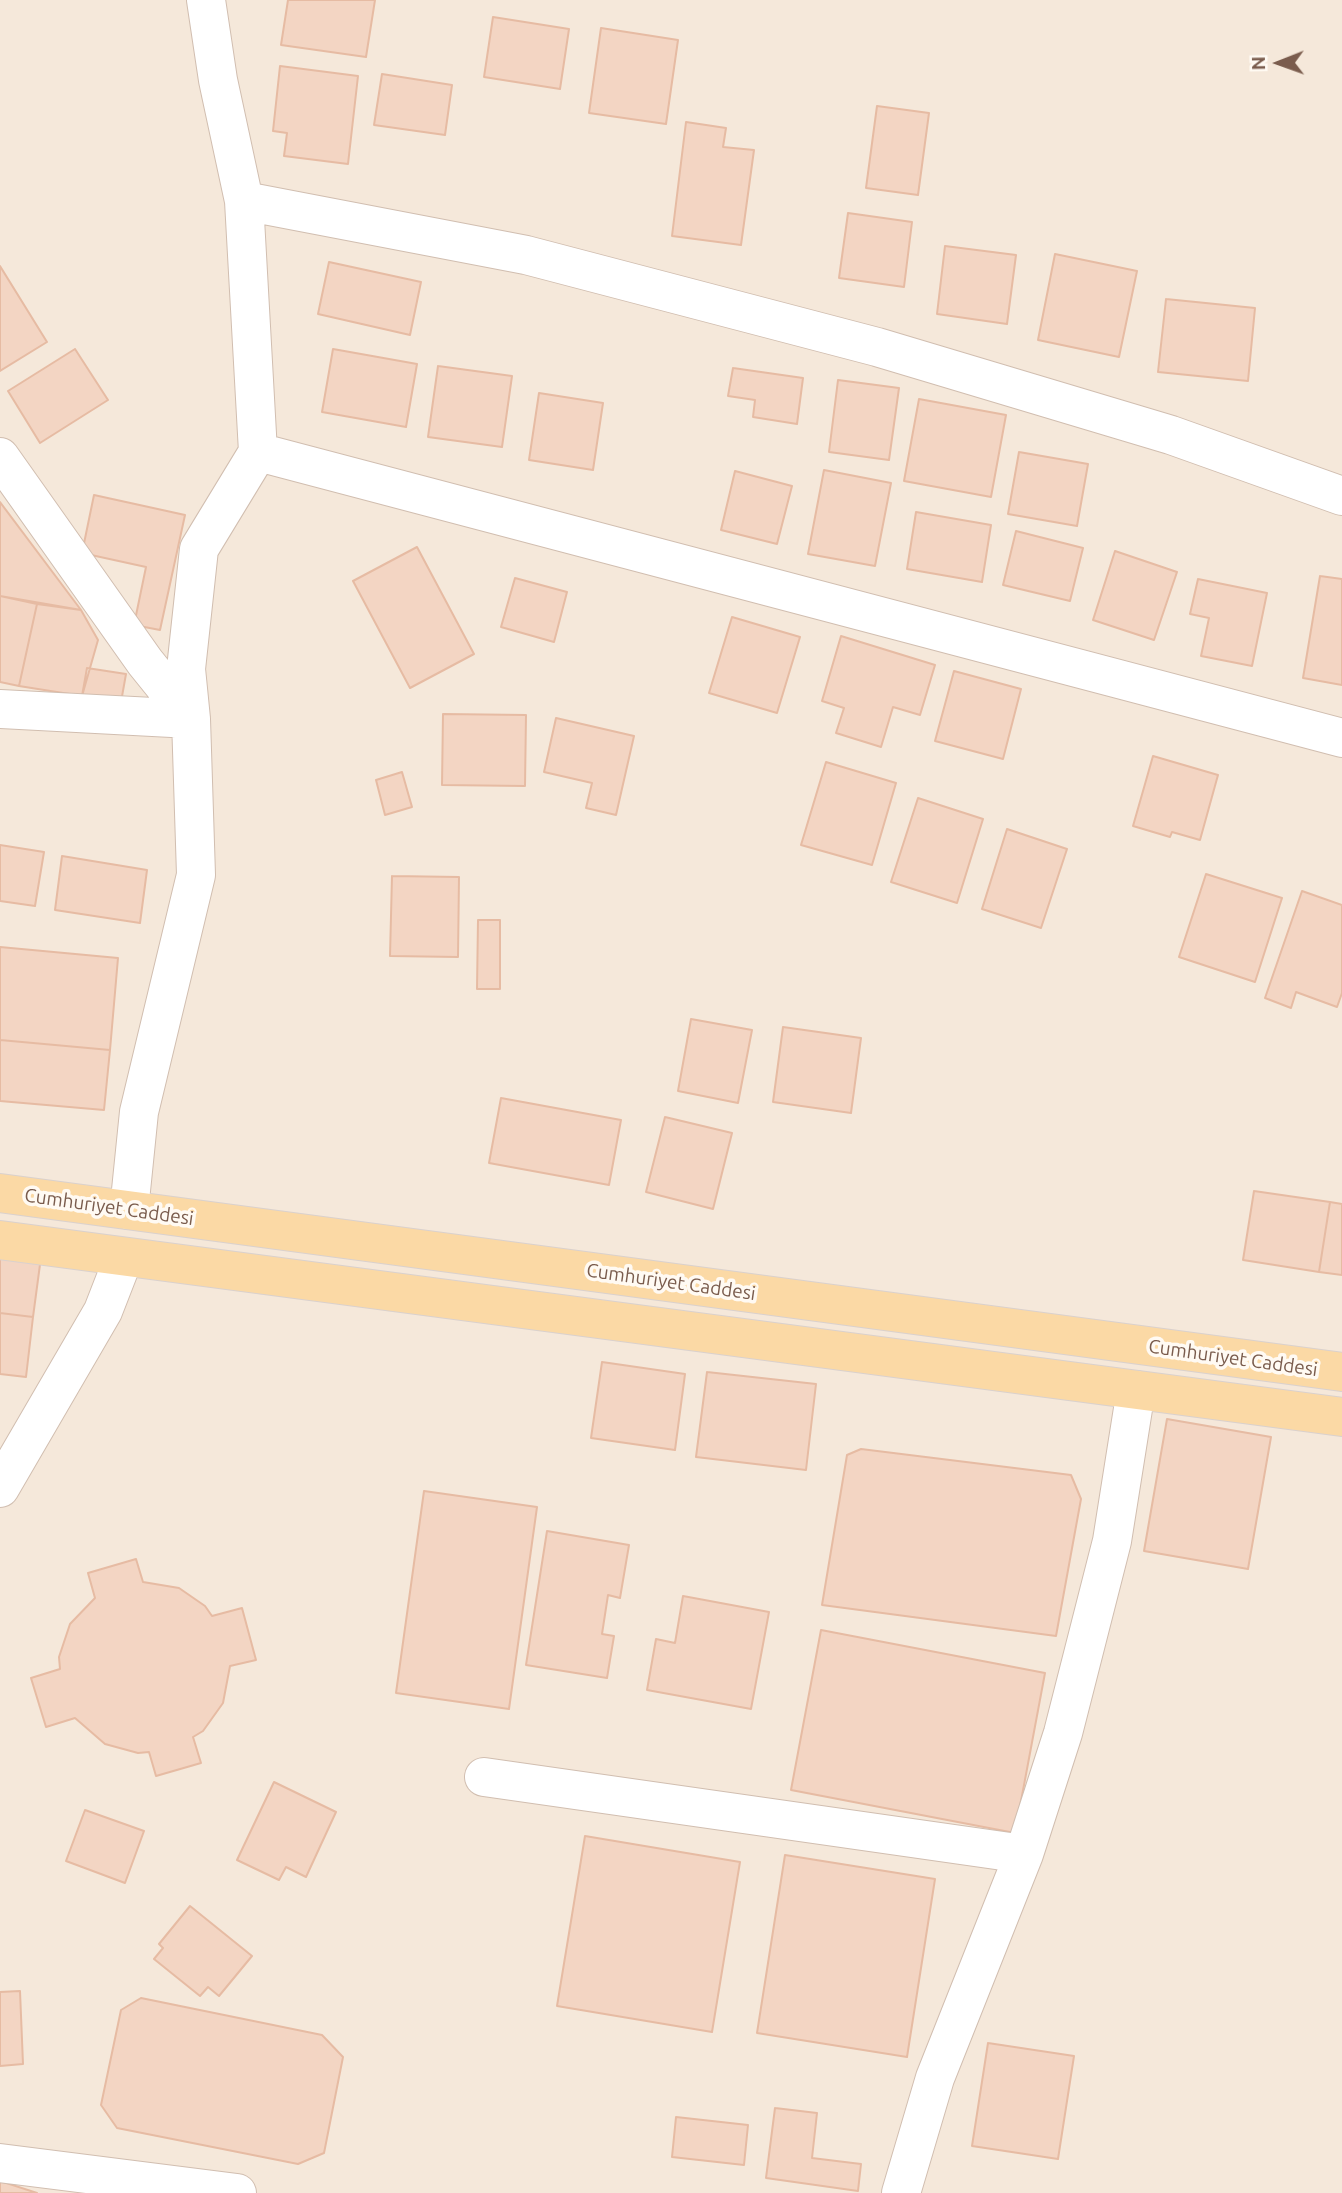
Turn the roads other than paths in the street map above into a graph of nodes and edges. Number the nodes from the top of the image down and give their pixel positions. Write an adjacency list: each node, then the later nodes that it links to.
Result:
1 (206, 0): 2 (street)
2 (244, 201): 3 (street); 5 (street)
3 (258, 452): 7 (street); 8 (street)
4 (0, 457): 7 (street)
5 (1342, 496)
6 (0, 709): 7 (street)
7 (191, 719): 10 (street)
8 (1342, 738)
9 (0, 1193): 10 (main road, Cumhuriyet Caddesi)
10 (130, 1210): 13 (main road, Cumhuriyet Caddesi)
11 (0, 1240): 12 (main road)
12 (124, 1257): 14 (main road); 16 (street)
13 (1342, 1372)
14 (1136, 1390): 15 (main road); 18 (street)
15 (1342, 1418)
16 (0, 1488)
17 (484, 1777): 18 (street)
18 (1024, 1854): 21 (street)
19 (0, 2163): 20 (street)
20 (237, 2193)
21 (901, 2193)

